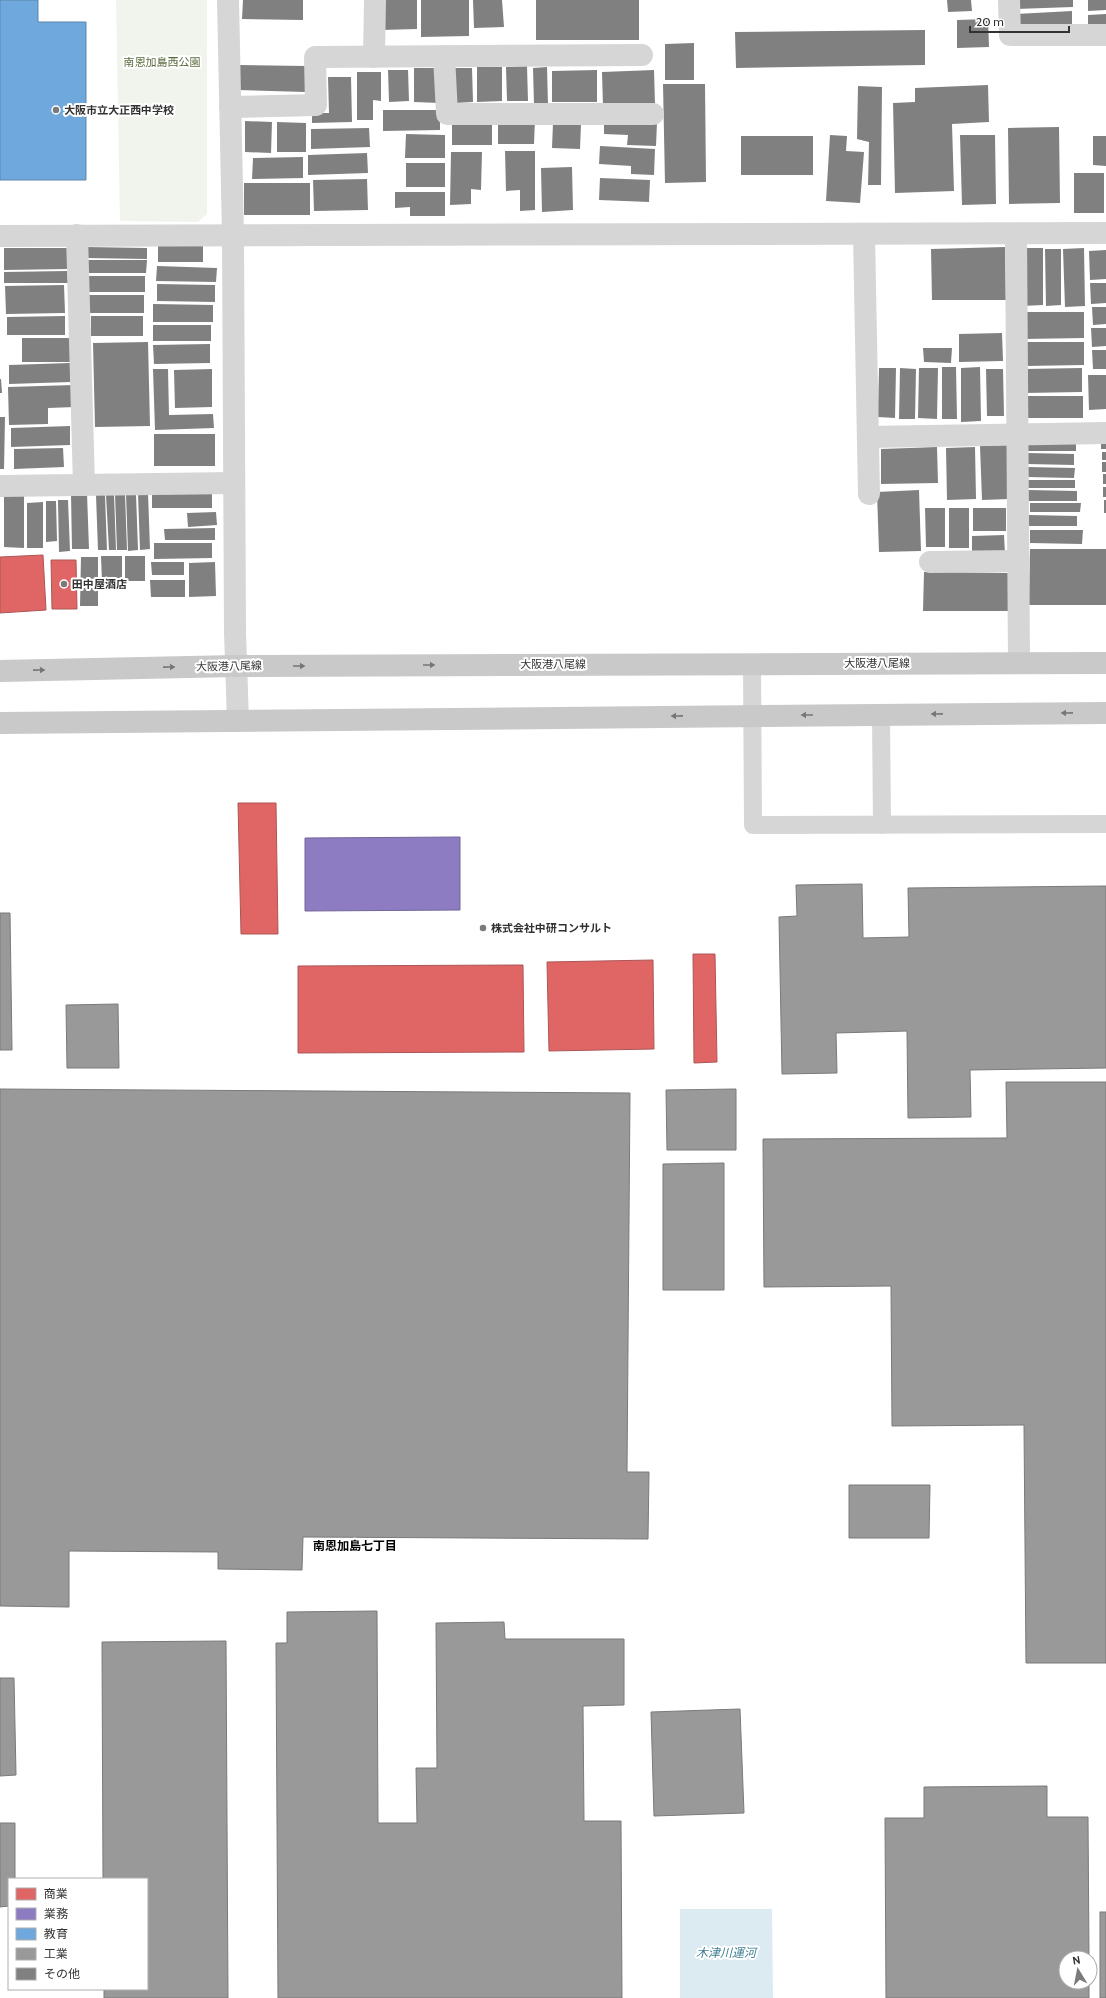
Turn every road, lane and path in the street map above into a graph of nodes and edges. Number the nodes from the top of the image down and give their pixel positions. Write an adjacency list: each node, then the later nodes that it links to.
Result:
1 (228, 0): 8 (street)
2 (375, 0): 7 (street)
3 (1009, 0): 4 (street)
4 (1106, 35)
5 (642, 55): 6 (street)
6 (444, 56): 7 (street); 9 (street)
7 (374, 57): 8 (street)
8 (230, 107): 15 (street)
9 (653, 114)
10 (1106, 233): 12 (street)
11 (864, 234): 12 (street); 15 (street); 18 (street)
12 (1016, 234): 17 (street)
13 (77, 235): 14 (street); 15 (street); 20 (street)
14 (0, 236)
15 (233, 236): 19 (street)
16 (1106, 433): 17 (street)
17 (1018, 435): 18 (street); 23 (street)
18 (868, 437): 22 (street)
19 (234, 483): 20 (street); 28 (street)
20 (84, 485): 21 (street)
21 (0, 486)
22 (869, 494)
23 (1019, 561): 24 (street); 25 (street)
24 (930, 562)
25 (1019, 662): 26 (main road, 大阪港八尾線); 27 (main road, 大阪港八尾線)
26 (752, 663): 28 (main road, 大阪港八尾線, one-way to 26); 32 (lane)
27 (1106, 663)
28 (236, 666): 29 (main road, 大阪港八尾線, one-way to 28); 33 (street)
29 (0, 670)
30 (1106, 713): 31 (main road, one-way to 31)
31 (881, 715): 32 (main road, one-way to 32); 36 (lane)
32 (752, 716): 33 (main road, one-way to 33); 36 (lane)
33 (238, 721): 34 (main road)
34 (0, 723)
35 (1106, 824): 36 (lane)
36 (882, 825)

